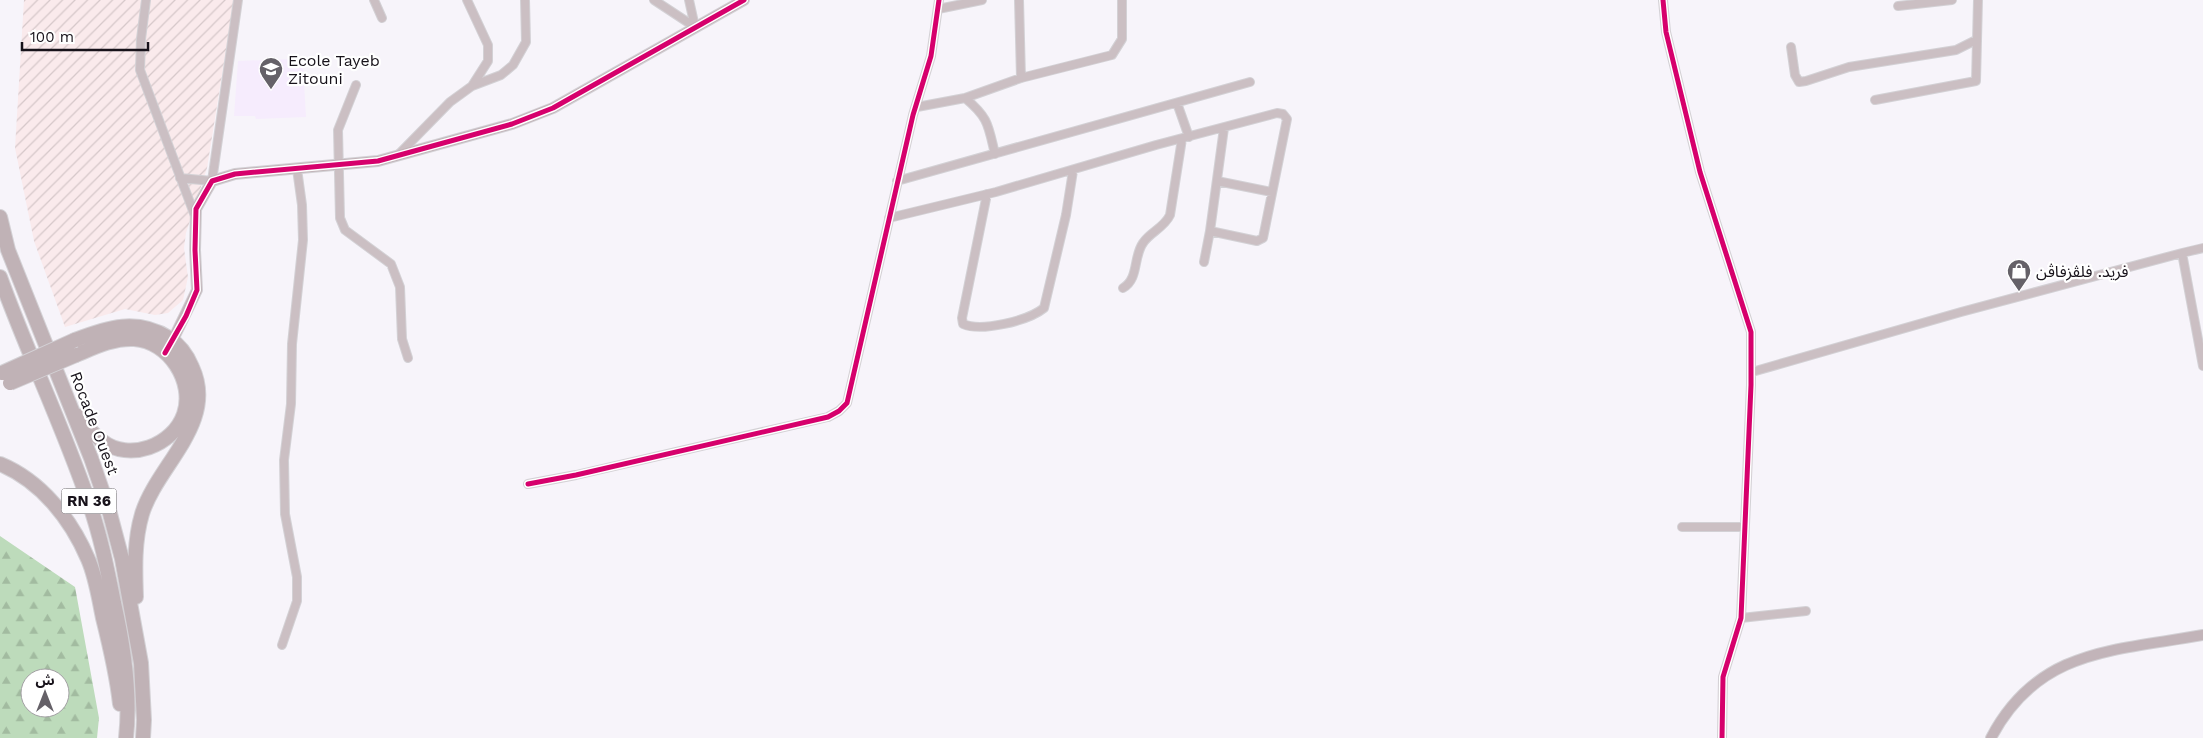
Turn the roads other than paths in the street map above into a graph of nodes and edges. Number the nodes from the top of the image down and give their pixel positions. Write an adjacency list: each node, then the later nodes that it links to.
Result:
1 (146, 0): 37 (street)
2 (238, 0): 38 (street)
3 (374, 0): 18 (street)
4 (467, 0): 25 (street)
5 (525, 0): 25 (street)
6 (654, 0): 19 (street)
7 (689, 0): 19 (street)
8 (744, 0): 19 (street)
9 (939, 0): 17 (street)
10 (982, 0): 17 (street)
11 (1019, 0): 22 (street)
12 (1122, 0): 22 (street)
13 (1663, 0): 58 (street)
14 (1952, 0): 16 (street)
15 (1978, 0): 20 (street)
16 (1898, 6)
17 (938, 9): 29 (street)
18 (382, 18)
19 (695, 27): 33 (street)
20 (1976, 40): 21 (street); 27 (street)
21 (1791, 47)
22 (1020, 78): 26 (street)
23 (1250, 82): 28 (street)
24 (356, 85): 34 (street)
25 (472, 86): 33 (street)
26 (965, 98): 29 (street); 32 (street)
27 (1875, 100)
28 (1177, 103): 31 (street); 32 (street)
29 (917, 107): 40 (street)
30 (1224, 128): 31 (street); 39 (street); 41 (street)
31 (1185, 138): 36 (street); 51 (street)
32 (995, 154): 40 (street)
33 (399, 155): 34 (street)
34 (338, 164): 35 (street); 56 (street)
35 (297, 169): 38 (street); 69 (street)
36 (1073, 171): 42 (street); 42 (street)
37 (180, 178): 38 (street); 44 (street)
38 (212, 181): 44 (street)
39 (1217, 181): 41 (street); 46 (street)
40 (898, 182): 45 (street)
41 (1272, 192): 46 (street)
42 (987, 194): 45 (street)
43 (0, 216): 60 (highway, Rocade Ouest)
44 (196, 218): 52 (street)
45 (889, 218): 62 (street)
46 (1210, 231): 49 (street)
47 (2203, 248): 48 (street)
48 (2182, 253): 57 (street); 58 (street)
49 (1204, 262)
50 (0, 277): 70 (highway, RN 36)
51 (1123, 288)
52 (186, 316): 53 (street); 54 (street)
53 (155, 330): 54 (highway); 59 (highway, bridge)
54 (173, 340): 55 (street); 67 (highway)
55 (165, 353): 59 (highway, bridge); 60 (highway)
56 (408, 358)
57 (2203, 366)
58 (1752, 372): 64 (street)
59 (3, 379)
60 (67, 399): 67 (highway, Rocade Ouest)
61 (0, 464): 70 (highway)
62 (528, 484)
63 (1682, 527): 64 (street)
64 (1745, 527): 66 (street)
65 (1806, 612): 66 (street)
66 (1741, 618): 72 (street)
67 (136, 633): 71 (highway, Rocade Ouest)
68 (2203, 635): 73 (street)
69 (282, 645)
70 (124, 738)
71 (143, 738)
72 (1722, 738)
73 (1991, 738)

